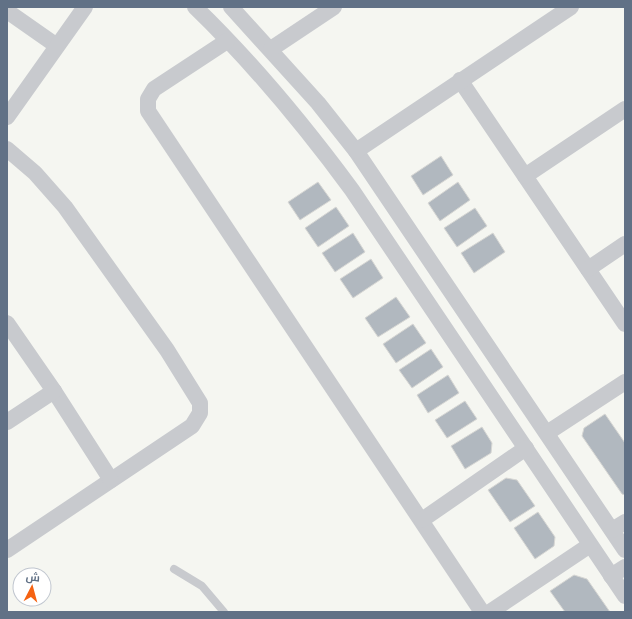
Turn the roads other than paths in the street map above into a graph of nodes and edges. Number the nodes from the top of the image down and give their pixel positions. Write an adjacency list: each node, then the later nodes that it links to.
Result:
1 (85, 7): 8 (street)
2 (195, 7): 7 (street)
3 (231, 7): 9 (street)
4 (334, 7): 9 (street)
5 (571, 7): 10 (street)
6 (7, 11): 8 (street)
7 (227, 41): 24 (street); 26 (street)
8 (57, 46): 12 (street)
9 (271, 49): 14 (street)
10 (460, 80): 14 (street); 15 (street)
11 (625, 109): 15 (street)
12 (7, 117)
13 (7, 149): 25 (street)
14 (356, 150): 23 (street)
15 (525, 176): 17 (street)
16 (625, 244): 17 (street)
17 (588, 269): 19 (street)
18 (7, 323): 21 (street)
19 (625, 324)
20 (625, 382): 23 (street)
21 (54, 391): 22 (street); 25 (street)
22 (7, 422)
23 (548, 433): 27 (street)
24 (526, 448): 26 (street); 28 (street)
25 (111, 480): 29 (street)
26 (422, 520): 36 (street)
27 (618, 526): 30 (street)
28 (590, 545): 33 (street); 37 (street)
29 (7, 550)
30 (625, 550)
31 (625, 567): 33 (street)
32 (174, 569): 35 (lane)
33 (611, 576): 34 (street)
34 (625, 596)
35 (224, 612)
36 (482, 612)
37 (490, 612)

